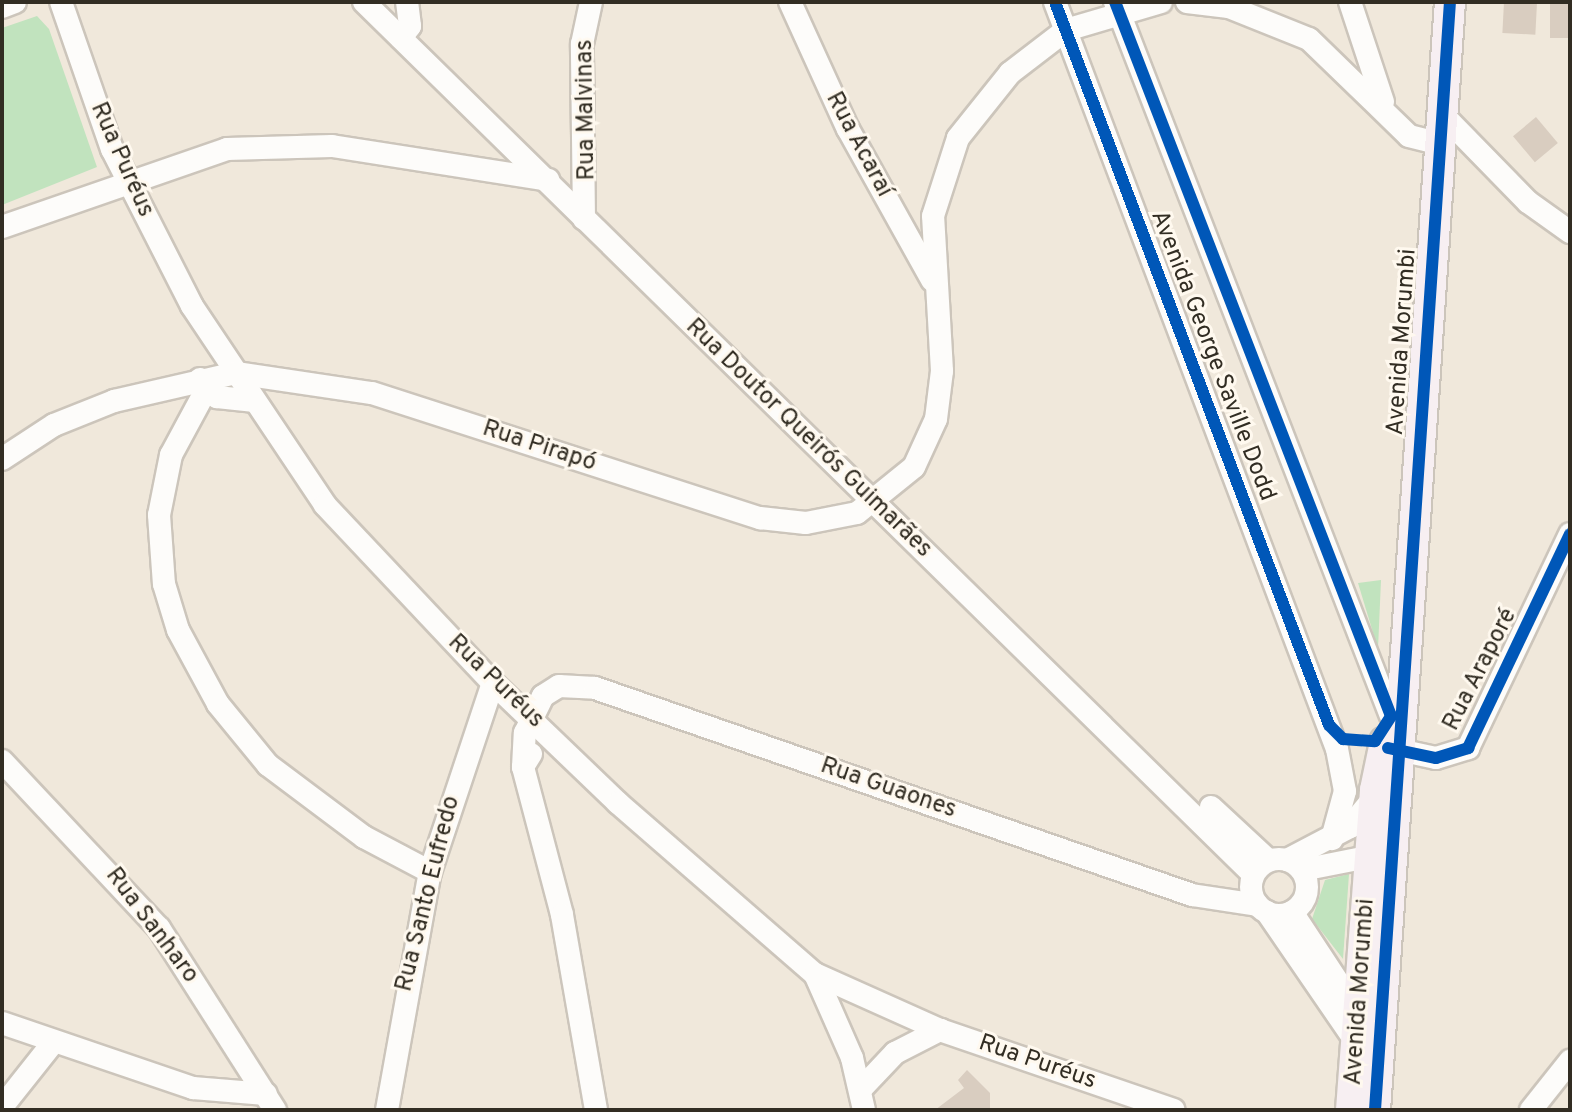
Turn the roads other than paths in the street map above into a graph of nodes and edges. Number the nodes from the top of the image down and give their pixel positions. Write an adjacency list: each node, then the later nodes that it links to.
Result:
1 (15, 2): 13 (street)
2 (61, 2): 21 (street, Rua Puréus)
3 (364, 2): 15 (street, Rua Doutor Queirós Guimarães)
4 (591, 2): 23 (street, Rua Malvinas)
5 (790, 2): 26 (street, Rua Acaraí)
6 (1055, 2): 14 (street, Avenida George Saville Dodd)
7 (1161, 2): 12 (street)
8 (1187, 2): 16 (street)
9 (1350, 2): 16 (street)
10 (1450, 2): 17 (main road, Avenida Morumbi)
11 (394, 4): 15 (street)
12 (1116, 6): 14 (street); 36 (street, Avenida George Saville Dodd)
13 (2, 7)
14 (1066, 30): 26 (street); 42 (street, Avenida George Saville Dodd)
15 (405, 32): 18 (street, Rua Doutor Queirós Guimarães)
16 (1385, 107): 19 (street)
17 (1442, 114): 19 (main road, Avenida Morumbi); 25 (street)
18 (508, 137): 20 (street); 22 (street, Rua Doutor Queirós Guimarães)
19 (1440, 144): 34 (main road, Avenida Morumbi)
20 (479, 173): 21 (street); 22 (street)
21 (126, 179): 24 (street); 27 (street, Rua Puréus)
22 (552, 180): 23 (street, Rua Doutor Queirós Guimarães)
23 (586, 211): 31 (street, Rua Doutor Queirós Guimarães)
24 (2, 227)
25 (1570, 232)
26 (935, 284): 31 (street)
27 (236, 373): 28 (street, Rua Pirapó); 29 (street, Rua Puréus); 31 (street, Rua Pirapó)
28 (203, 384): 29 (street); 30 (street, Rua Pirapó); 45 (street)
29 (255, 401): 33 (street, Rua Puréus)
30 (2, 459)
31 (879, 500): 44 (street, Rua Doutor Queirós Guimarães)
32 (1570, 534): 38 (street, Rua Araporé)
33 (493, 683): 35 (street, Rua Puréus); 45 (street, Rua Santo Eufredo)
34 (1398, 685): 36 (main road, Avenida Morumbi); 38 (main road, Avenida Morumbi)
35 (530, 716): 37 (street, Rua Puréus); 40 (street); 46 (street, Rua Guaones)
36 (1391, 716): 38 (main road, Avenida Morumbi)
37 (553, 737): 40 (street); 48 (street, Rua Puréus)
38 (1391, 748): 41 (main road, Avenida Morumbi); 43 (main road, Avenida Morumbi)
39 (2, 761): 55 (street, Rua Sanharo)
40 (523, 767): 58 (street)
41 (1374, 797): 42 (street); 43 (main road, Avenida Morumbi)
42 (1332, 839): 44 (street)
43 (1381, 854): 44 (street); 51 (main road, Avenida Morumbi); 51 (main road, Avenida Morumbi)
44 (1278, 866): 46 (street); 47 (street)
45 (430, 872): 57 (street, Rua Santo Eufredo)
46 (1262, 909): 47 (street); 51 (street)
47 (1292, 912): 51 (street)
48 (815, 974): 50 (street, Rua Puréus); 54 (street)
49 (2, 1023): 52 (street)
50 (940, 1030): 54 (street); 59 (street, Rua Puréus)
51 (1363, 1035): 60 (main road, Avenida Morumbi); 61 (main road, Avenida Morumbi)
52 (52, 1044): 55 (street); 56 (street)
53 (1570, 1061): 62 (street)
54 (863, 1099)
55 (271, 1102)
56 (2, 1107)
57 (387, 1110)
58 (596, 1110)
59 (1174, 1110)
60 (1351, 1110)
61 (1375, 1110)
62 (1531, 1110)

